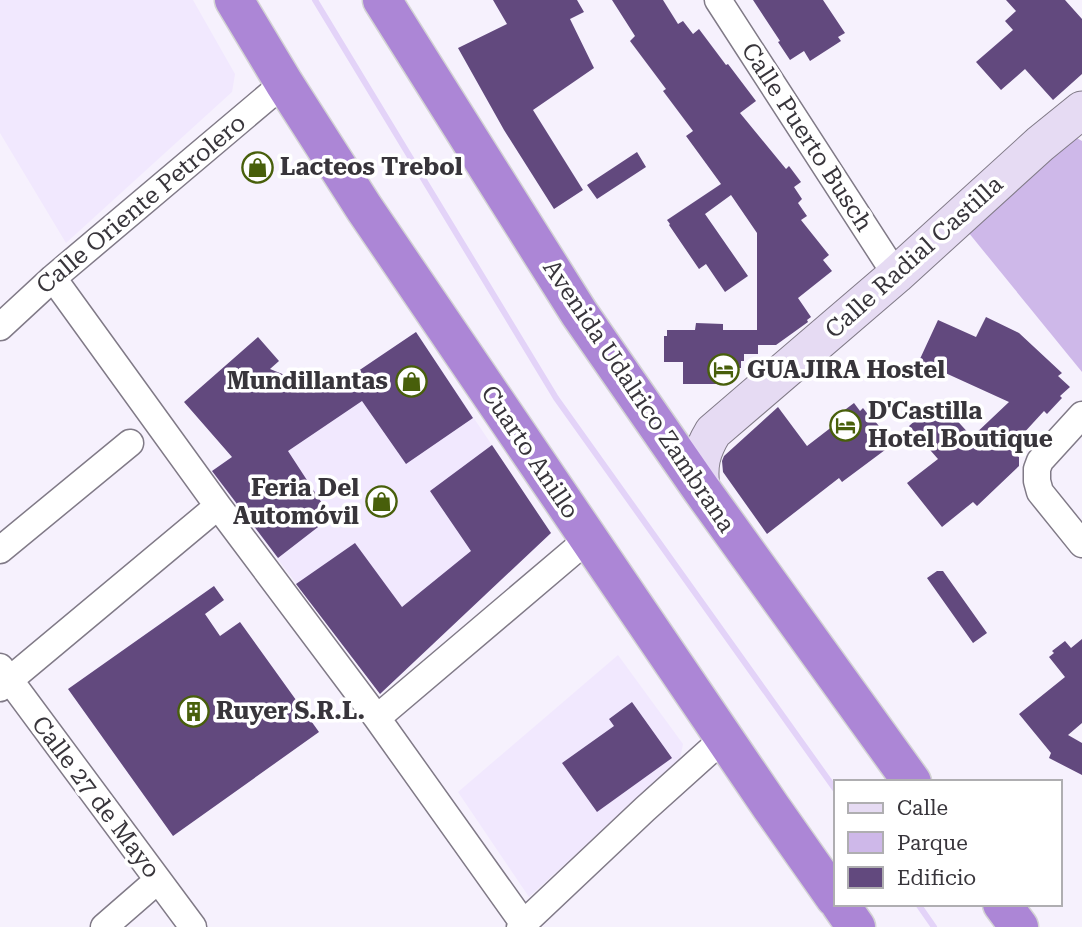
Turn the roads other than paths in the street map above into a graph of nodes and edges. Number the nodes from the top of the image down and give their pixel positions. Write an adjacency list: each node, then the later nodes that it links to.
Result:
1 (234, 0): 4 (highway, Cuarto Anillo)
2 (382, 0): 11 (highway, Avenida Udalrico Zambrana)
3 (718, 0): 6 (street, Calle Puerto Busch)
4 (284, 83): 7 (street, Calle Oriente Petrolero); 15 (highway, Cuarto Anillo)
5 (1079, 117): 6 (street, Calle Radial Castilla)
6 (896, 275): 10 (street, Calle Radial Castilla)
7 (53, 278): 8 (street, Calle Oriente Petrolero); 14 (street)
8 (0, 327)
9 (1082, 415): 16 (street)
10 (713, 432): 11 (street); 13 (street, Calle Radial Castilla)
11 (663, 435): 13 (highway, Avenida Udalrico Zambrana)
12 (130, 443): 17 (street)
13 (701, 489): 21 (highway, Avenida Udalrico Zambrana)
14 (218, 506): 18 (street); 19 (street)
15 (588, 538): 19 (street); 20 (highway, Cuarto Anillo)
16 (1082, 544)
17 (0, 551)
18 (3, 678): 22 (street, Calle 27 de Mayo)
19 (376, 718): 26 (street)
20 (724, 738): 23 (highway, Cuarto Anillo); 26 (street)
21 (911, 780)
22 (158, 880): 27 (street); 28 (street, Calle 27 de Mayo)
23 (834, 897)
24 (841, 906): 29 (highway)
25 (1003, 906): 30 (highway)
26 (523, 926)
27 (104, 927)
28 (193, 927)
29 (856, 927)
30 (1019, 927)

